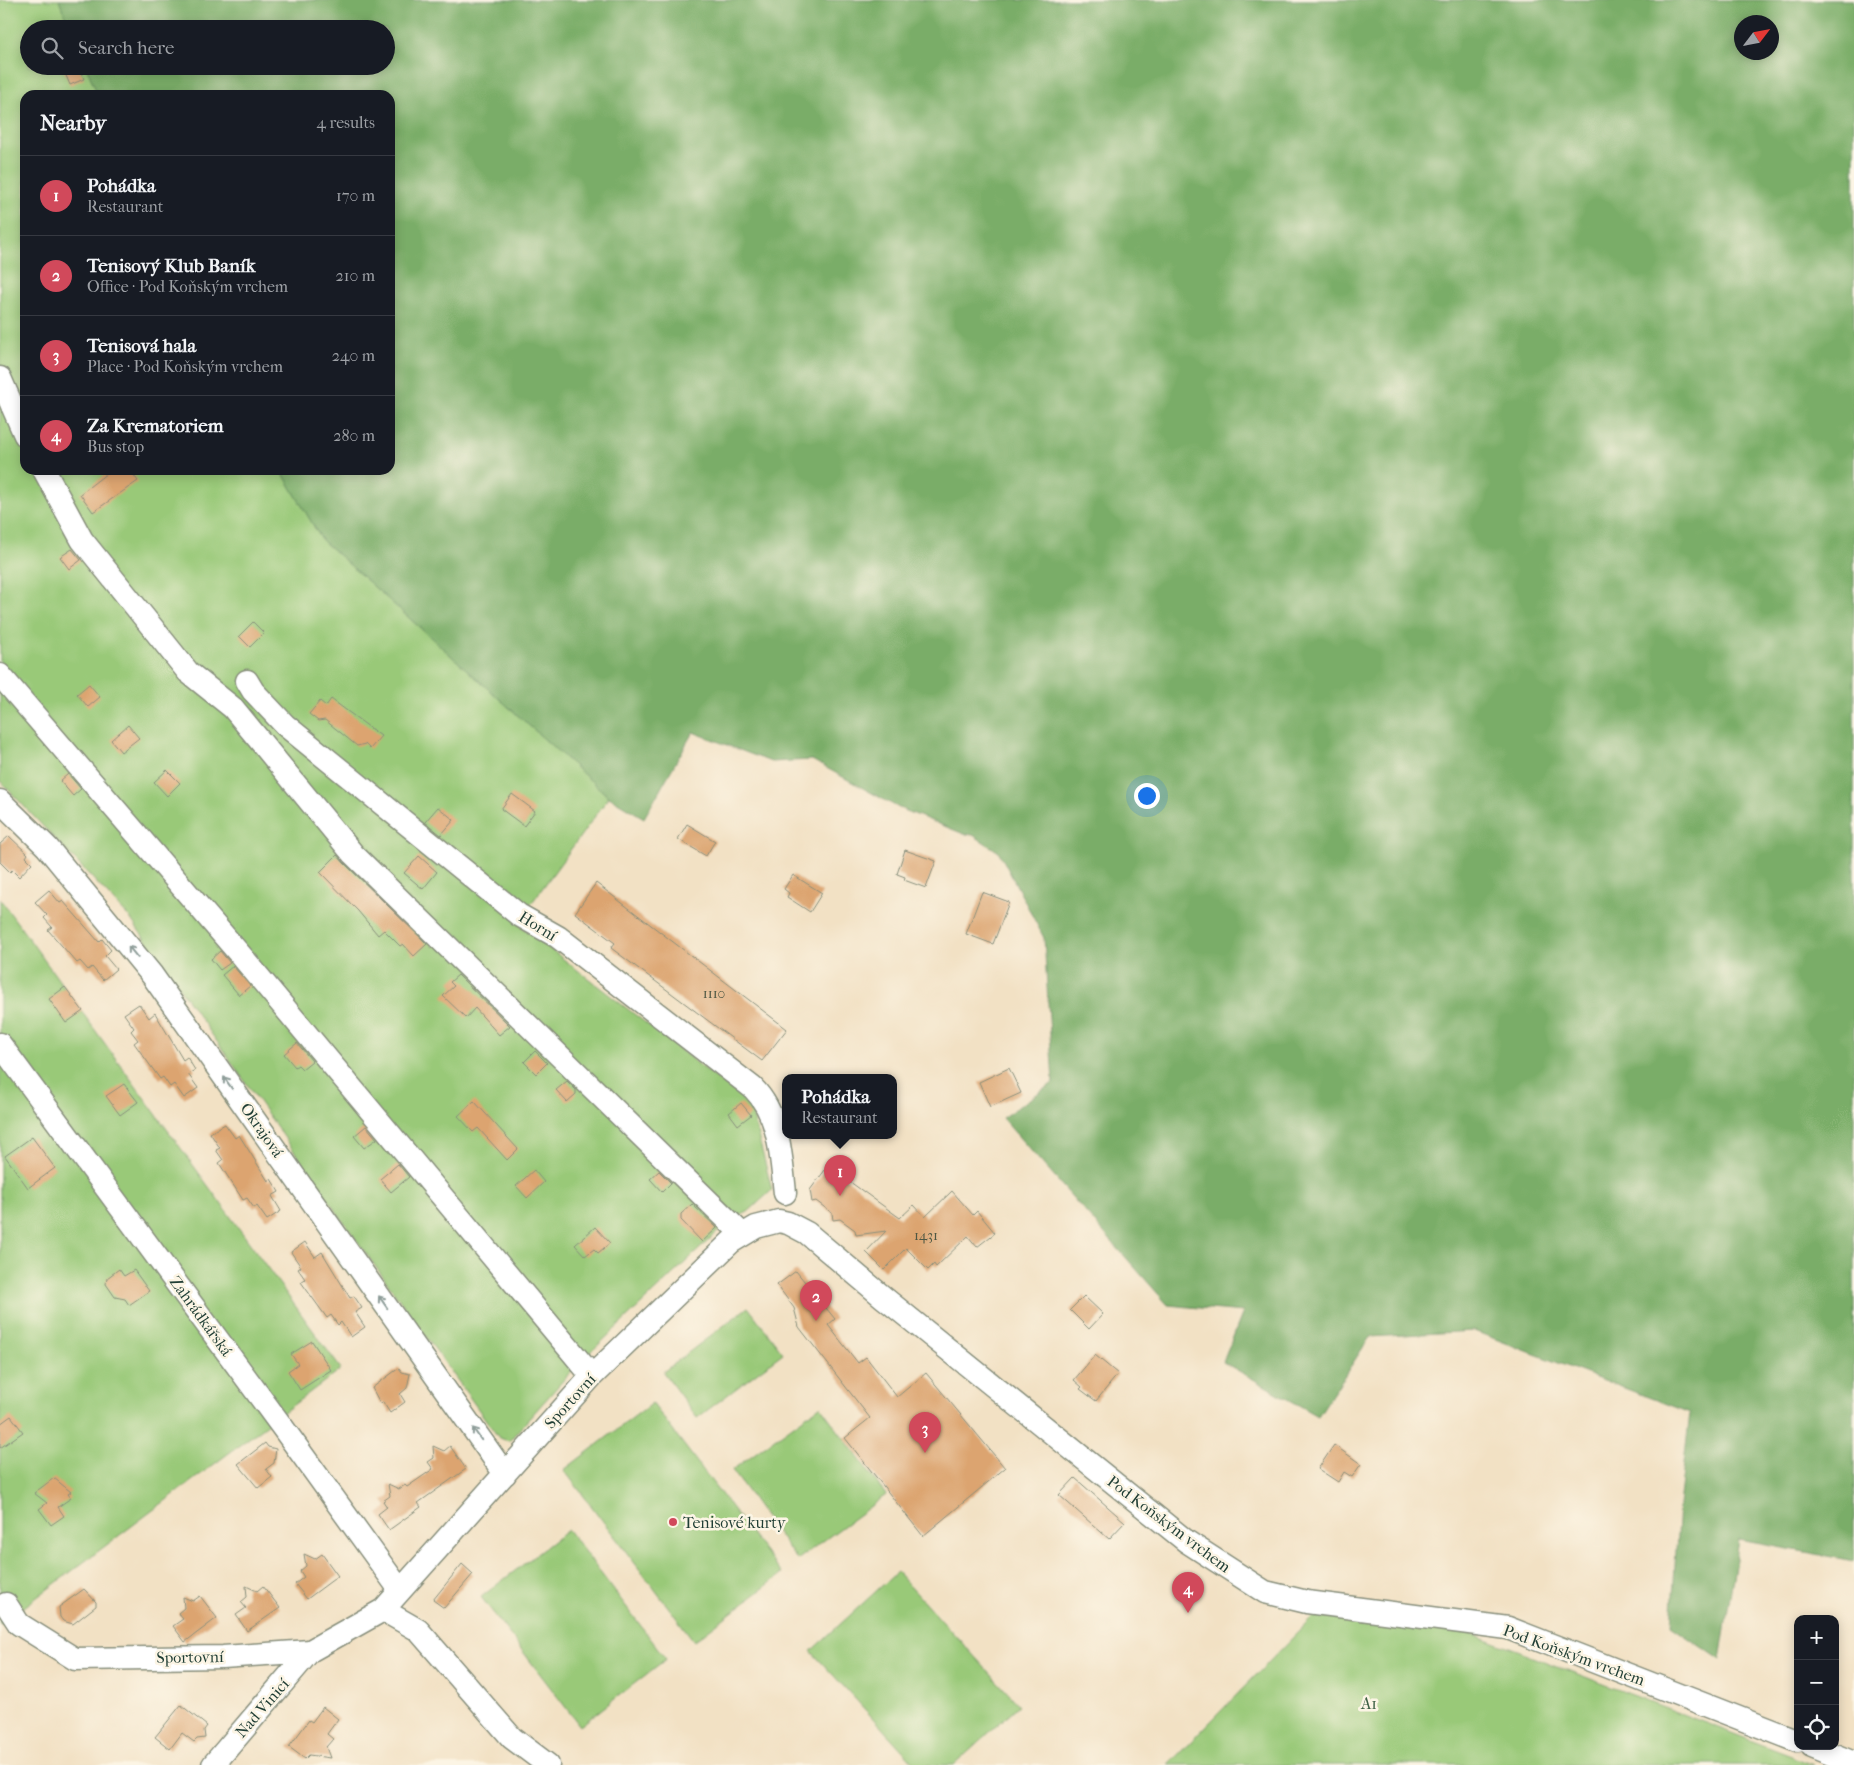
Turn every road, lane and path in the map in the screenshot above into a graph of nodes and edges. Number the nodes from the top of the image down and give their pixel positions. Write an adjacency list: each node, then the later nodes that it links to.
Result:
1 (0, 378): 2 (street)
2 (20, 424)
3 (47, 475): 10 (street)
4 (0, 675): 11 (street)
5 (247, 681): 8 (street, Horní)
6 (0, 801): 12 (street, Okrajová, one-way to 6)
7 (0, 1044): 13 (street, Zahrádkářská)
8 (785, 1193)
9 (779, 1221): 10 (street, Sportovní); 17 (street, Pod Koňským vrchem)
10 (742, 1234): 11 (street, Sportovní)
11 (592, 1376): 12 (street, Sportovní)
12 (505, 1474): 13 (street, Sportovní)
13 (400, 1590): 15 (street, Sportovní)
14 (6, 1604): 16 (street, Sportovní)
15 (383, 1610): 16 (street, Sportovní); 21 (street)
16 (310, 1651): 20 (street, Nad Vinicí)
17 (1794, 1739)
18 (1822, 1750): 19 (street)
19 (1854, 1762)
20 (213, 1765)
21 (548, 1765)

